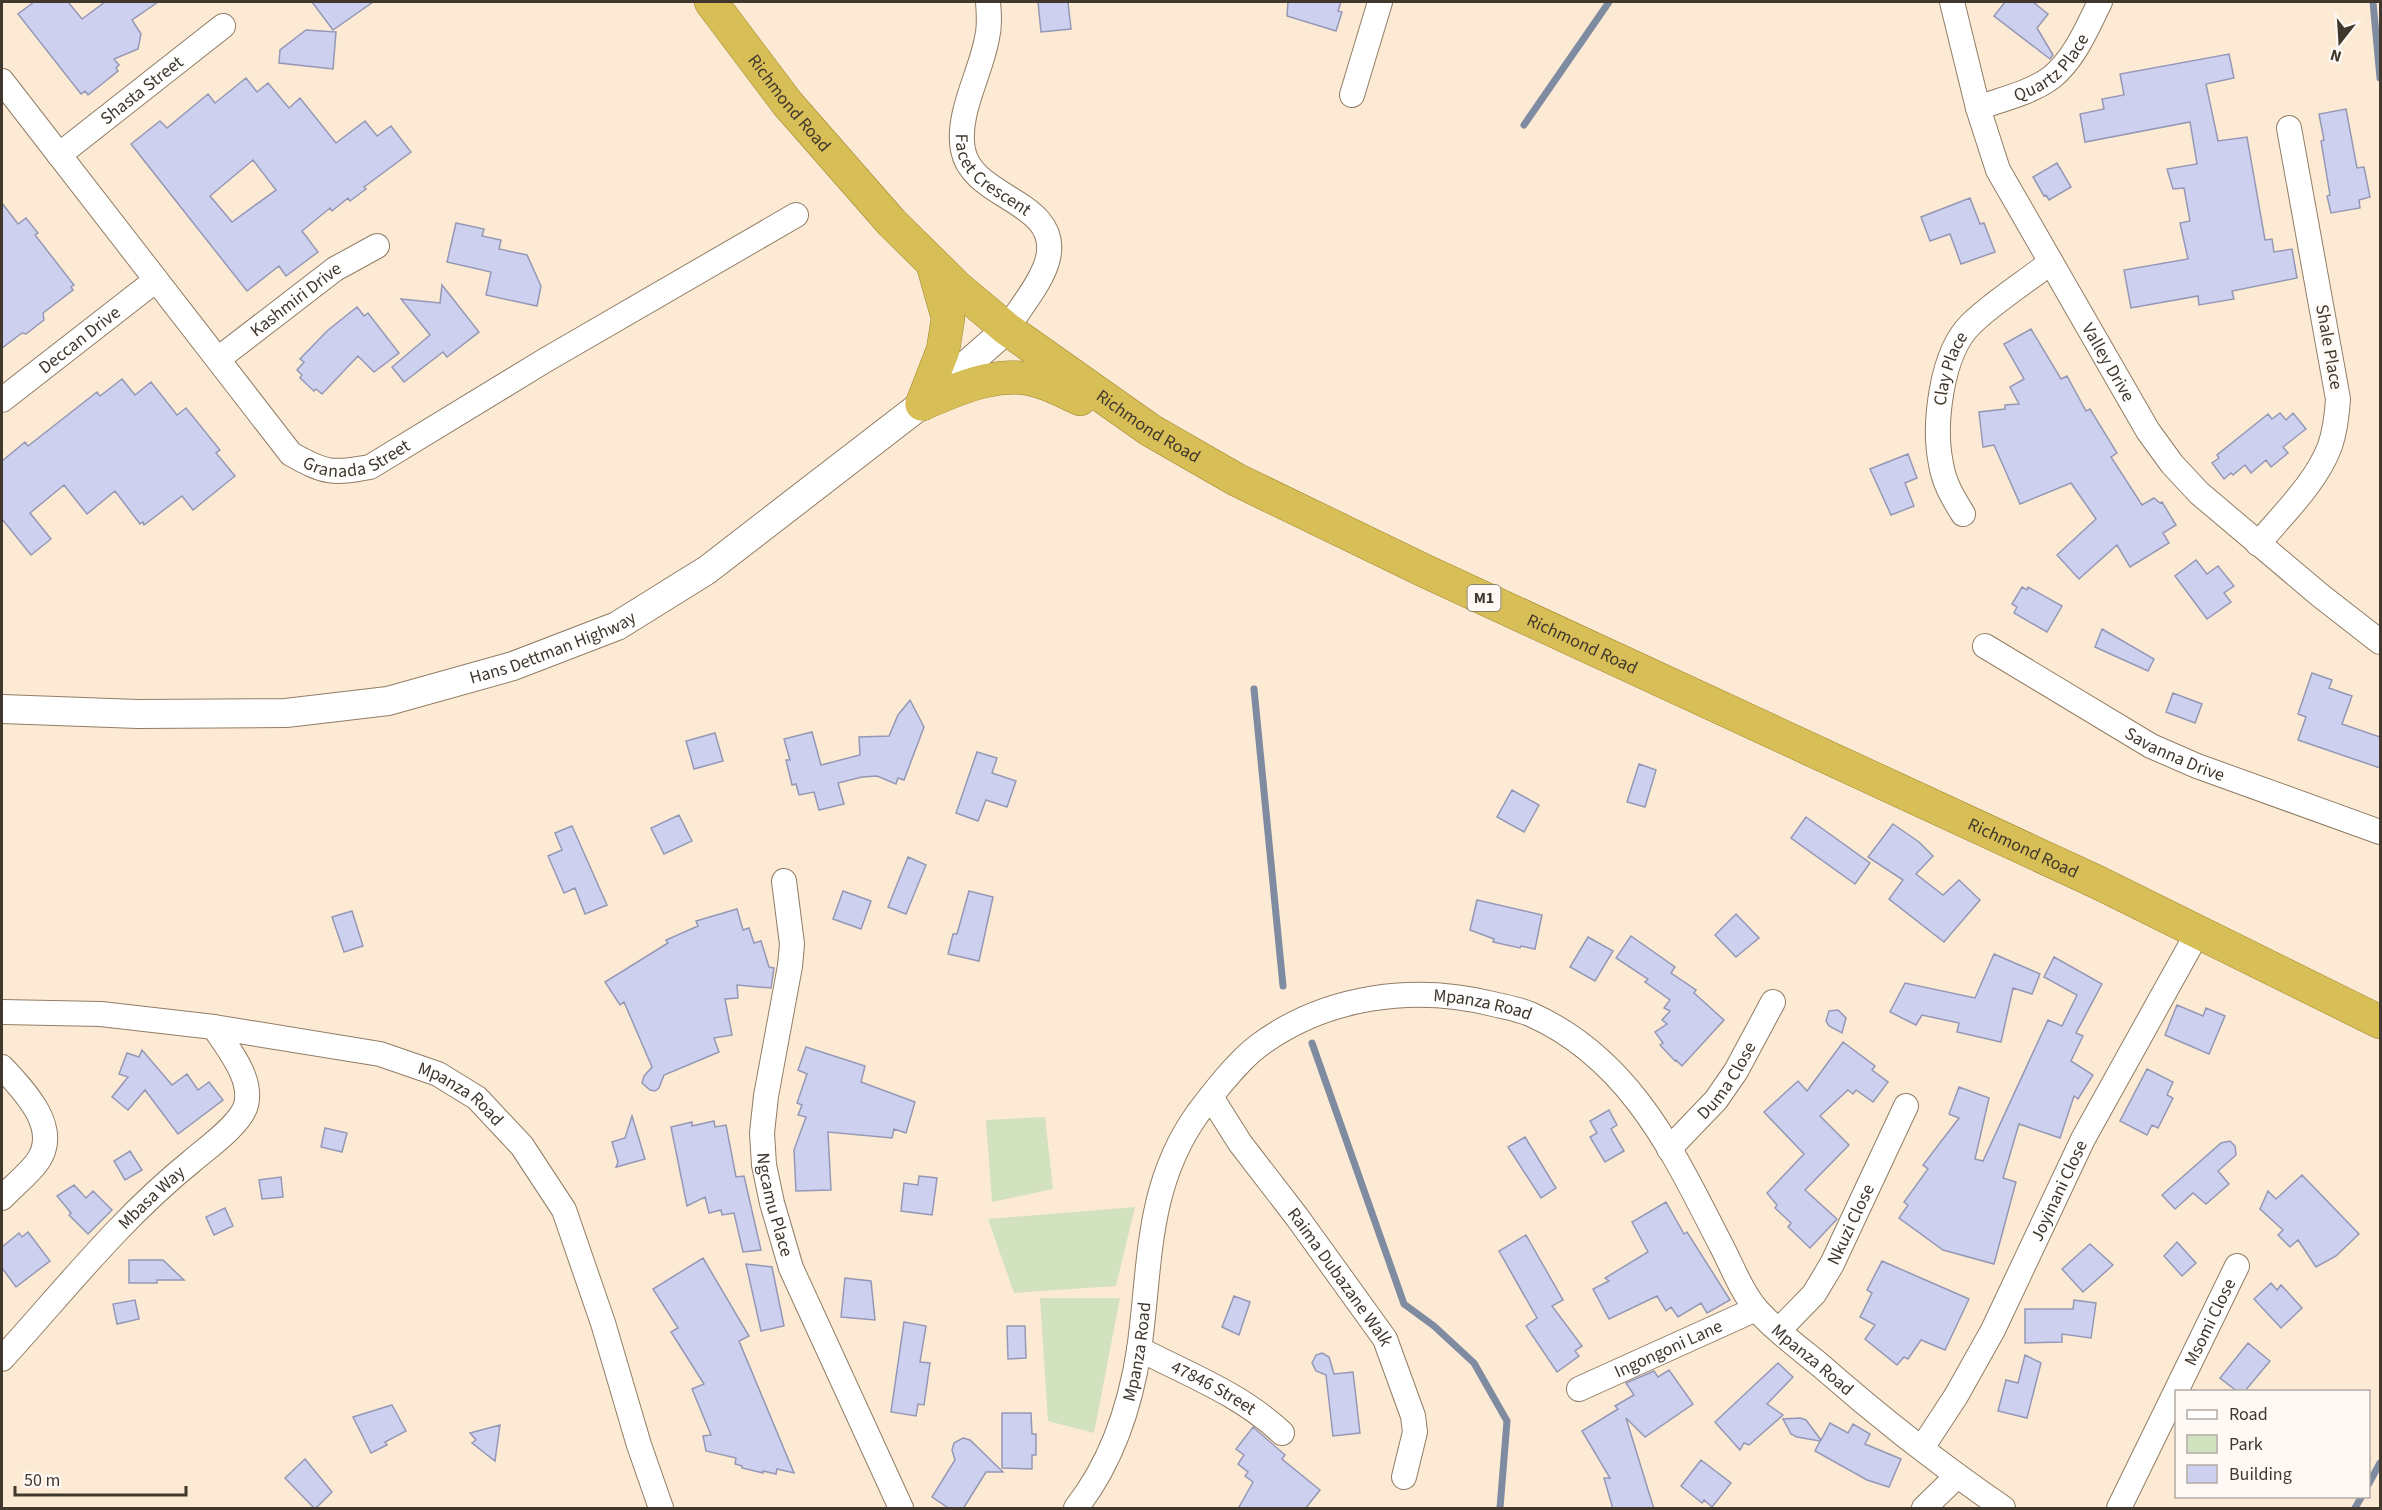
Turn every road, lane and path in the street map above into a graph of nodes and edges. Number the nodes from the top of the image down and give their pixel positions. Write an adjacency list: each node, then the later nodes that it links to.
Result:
1 (711, 2): 15 (highway, Richmond Road / M1)
2 (988, 2): 17 (street, Facet Crescent)
3 (1380, 2): 8 (street)
4 (1952, 2): 9 (street, Valley Drive)
5 (2100, 2): 9 (street, Quartz Place)
6 (223, 26): 11 (street, Shasta Street)
7 (2, 81): 11 (street, Granada Street)
8 (1352, 95)
9 (1978, 108): 14 (street, Valley Drive)
10 (2289, 128): 23 (street, Shale Place)
11 (59, 155): 16 (street, Granada Street)
12 (796, 215): 18 (street, Granada Street)
13 (377, 246): 18 (street, Kashmiri Drive)
14 (2051, 262): 22 (street, Clay Place); 23 (street, Valley Drive)
15 (933, 263): 17 (highway, Richmond Road / M1); 20 (highway)
16 (156, 280): 18 (street, Granada Street); 19 (street, Deccan Drive)
17 (1007, 329): 20 (street, Hans Dettman Highway); 21 (highway, Richmond Road / M1)
18 (218, 359)
19 (2, 400)
20 (922, 404): 21 (highway); 26 (street, Hans Dettman Highway)
21 (1150, 430): 29 (highway, Richmond Road / M1)
22 (1963, 514)
23 (2258, 544): 24 (street, Valley Drive)
24 (2380, 642)
25 (1985, 646): 27 (street, Savanna Drive)
26 (2, 709)
27 (2380, 832)
28 (784, 881): 52 (street, Ngcamu Place)
29 (2198, 932): 32 (highway, Richmond Road / M1); 48 (street, Joyinani Close)
30 (1773, 1002): 37 (street, Duma Close)
31 (3, 1010): 33 (street, Mpanza Road)
32 (2380, 1022)
33 (214, 1027): 43 (street, Mbasa Way); 51 (street, Mpanza Road)
34 (2, 1067): 38 (street)
35 (1211, 1097): 37 (street, Mpanza Road); 42 (street, Mpanza Road); 50 (street, Raima Dubazane Walk)
36 (1906, 1107): 41 (street, Nkuzi Close)
37 (1670, 1149): 40 (street, Mpanza Road)
38 (2, 1198)
39 (2237, 1266): 45 (street, Msomi Close)
40 (1756, 1308): 41 (street, Mpanza Road); 44 (street, Ingongoni Lane)
41 (1779, 1330): 48 (street, Mpanza Road)
42 (1139, 1349): 47 (street, 47846 Street); 53 (street, Mpanza Road)
43 (2, 1359)
44 (1579, 1389)
45 (2177, 1390)
46 (2175, 1395): 56 (street, Msomi Close)
47 (1282, 1433)
48 (1922, 1448): 49 (street, Mpanza Road)
49 (1957, 1476): 54 (street); 55 (street, Mpanza Road)
50 (1404, 1477)
51 (661, 1509)
52 (901, 1509)
53 (1076, 1509)
54 (1924, 1509)
55 (2003, 1509)
56 (2120, 1509)

